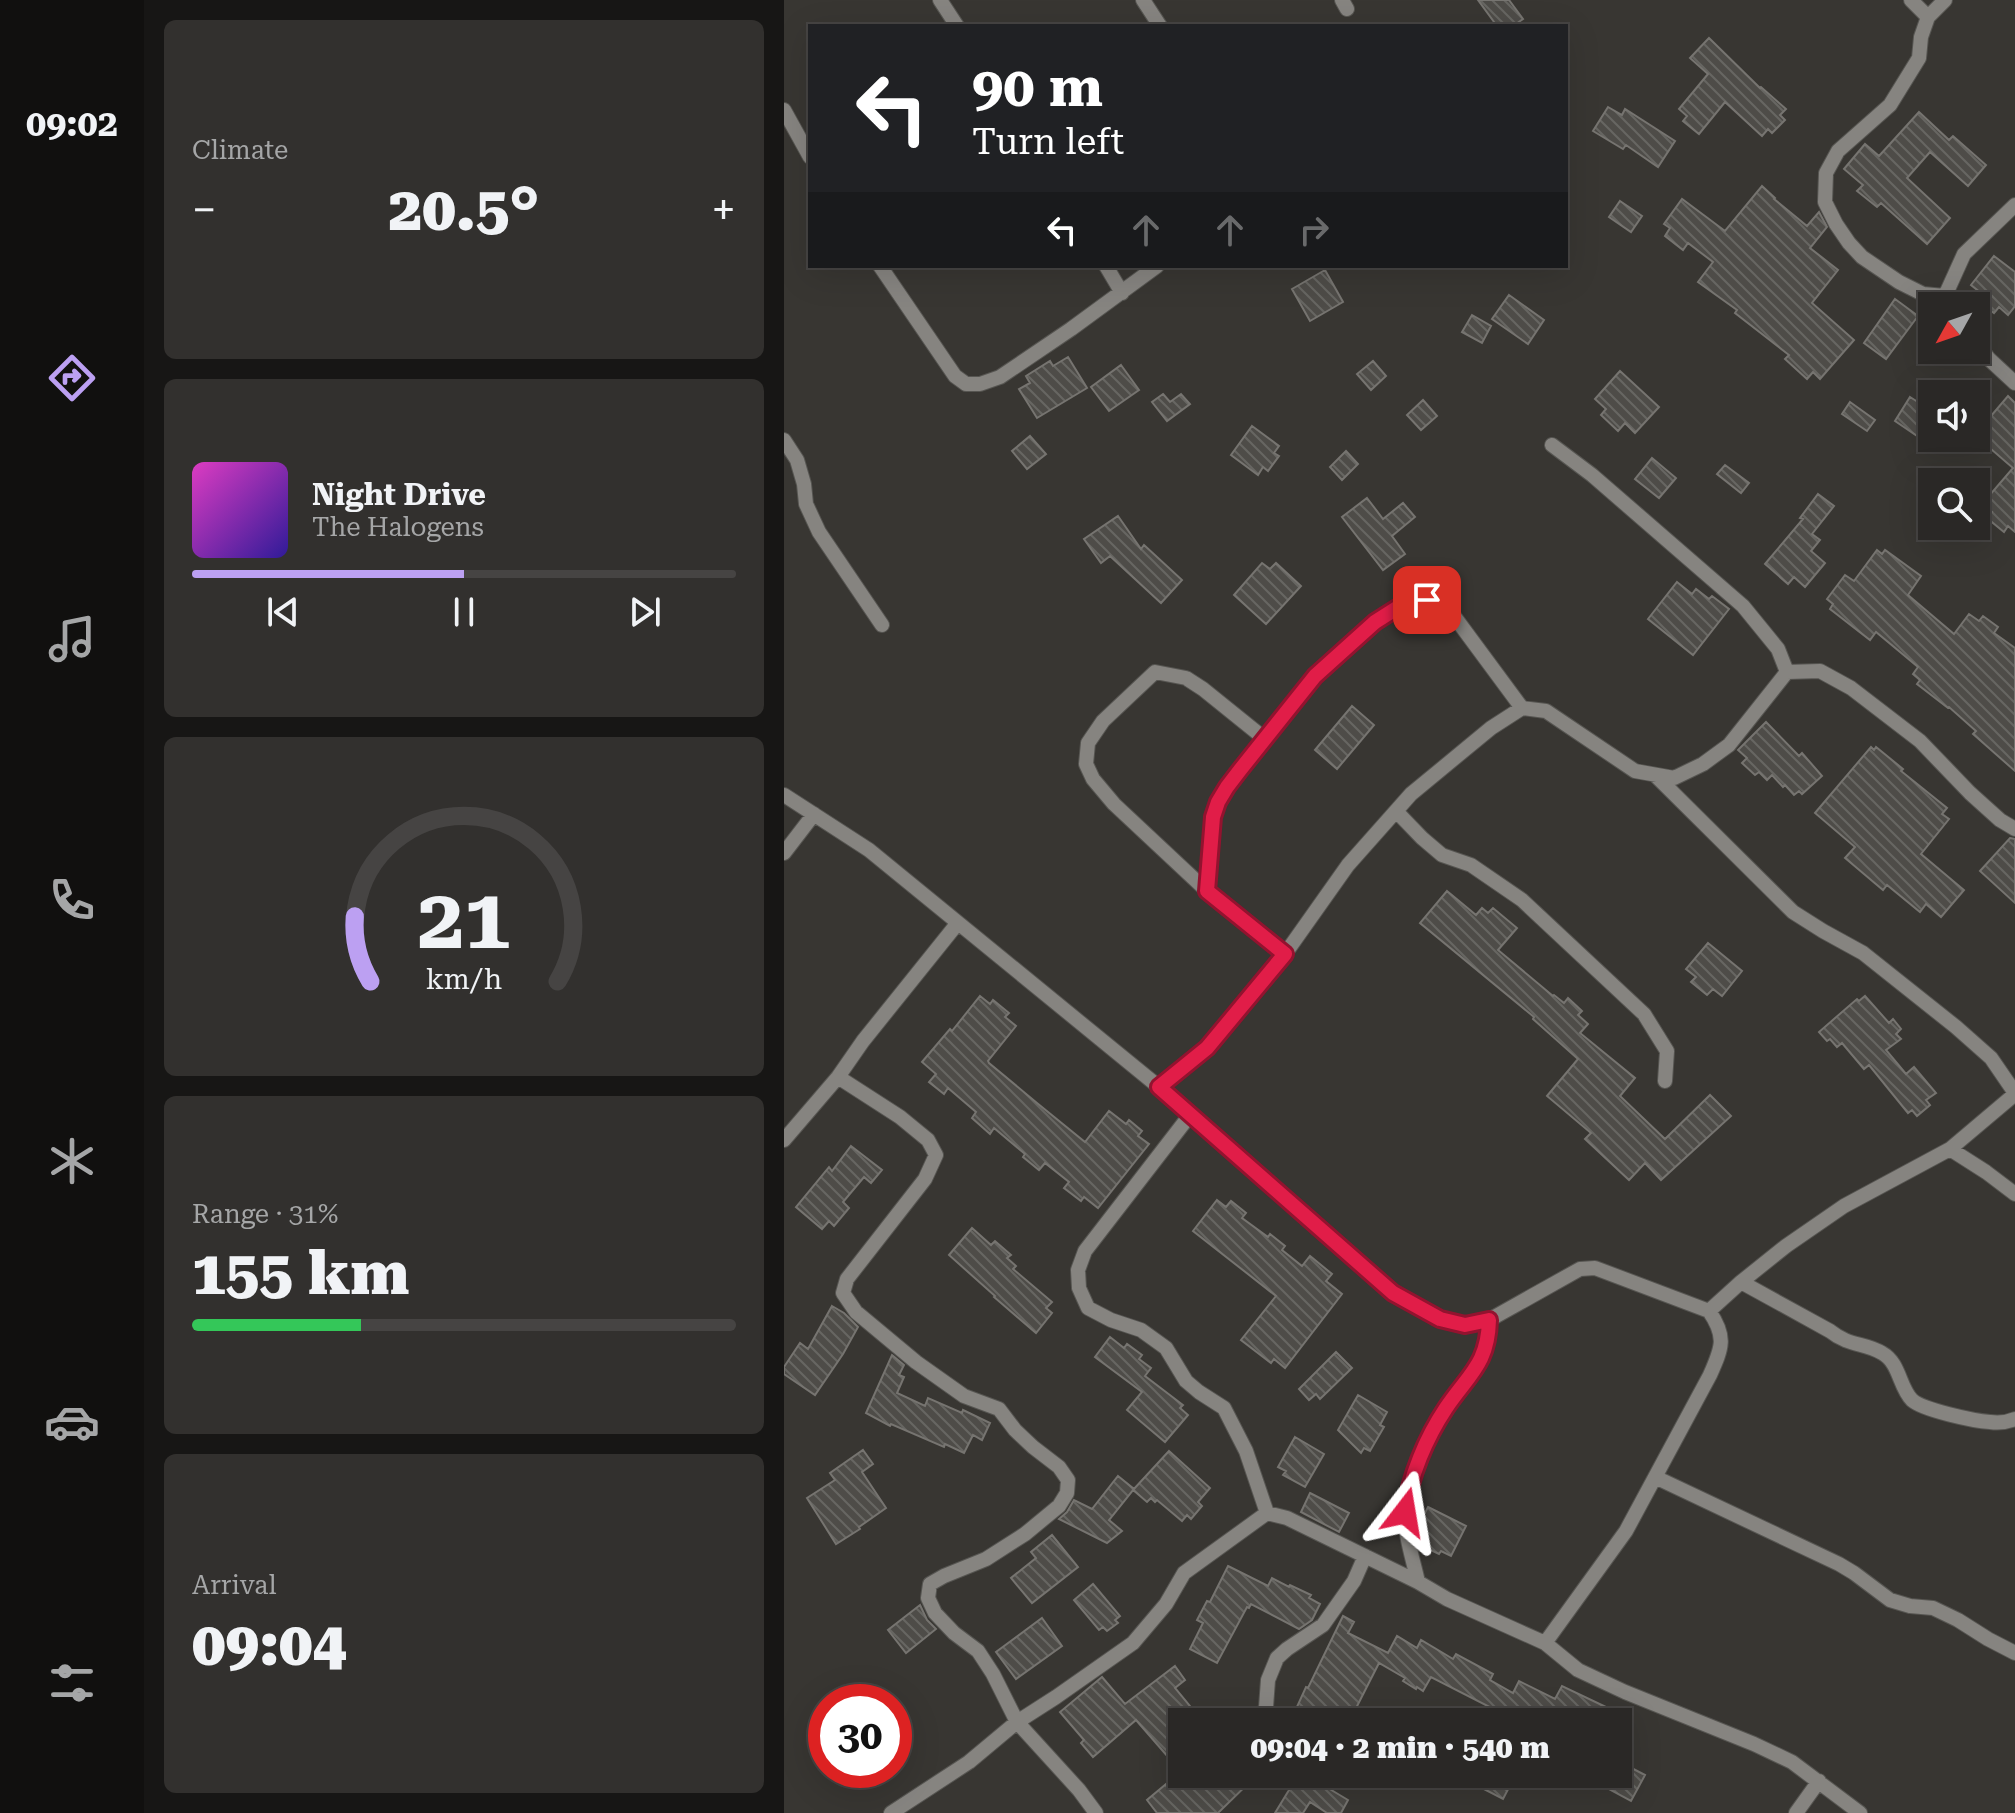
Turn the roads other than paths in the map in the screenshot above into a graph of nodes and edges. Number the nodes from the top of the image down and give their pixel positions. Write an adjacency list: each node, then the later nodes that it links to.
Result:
1 (940, 0): 6 (street)
2 (1143, 0): 7 (street)
3 (1911, 0): 5 (street)
4 (1945, 0): 5 (street)
5 (1928, 17): 14 (street)
6 (956, 24)
7 (1159, 24)
8 (784, 110): 9 (street)
9 (808, 153)
10 (2015, 205): 15 (street)
11 (881, 268): 16 (street)
12 (1107, 268): 16 (street)
13 (1154, 268): 16 (street)
14 (1919, 292)
15 (1951, 292)
16 (1122, 293)
17 (1990, 360): 18 (street)
18 (2015, 383)
19 (784, 440): 21 (street)
20 (1552, 445): 22 (street)
21 (882, 625)
22 (1787, 672): 25 (street); 29 (street)
23 (1522, 708): 24 (street); 25 (street); 27 (street)
24 (1265, 739): 31 (street); 31 (street)
25 (1654, 775): 37 (street)
26 (784, 795): 28 (street)
27 (1396, 811): 33 (street); 35 (street)
28 (814, 814): 30 (street); 32 (street)
29 (2015, 829)
30 (784, 853)
31 (1207, 891): 33 (street)
32 (957, 924): 34 (street); 36 (street)
33 (1285, 954): 36 (street)
34 (838, 1077): 39 (street); 53 (street)
35 (1665, 1081)
36 (1159, 1087): 38 (street)
37 (2015, 1093): 40 (street)
38 (1190, 1115): 44 (street); 47 (street)
39 (784, 1140)
40 (1950, 1149): 41 (street); 42 (street)
41 (2015, 1194)
42 (1741, 1282): 43 (street); 45 (street)
43 (1709, 1311): 44 (street); 46 (street)
44 (1489, 1320): 49 (street)
45 (2015, 1419)
46 (1655, 1477): 50 (street); 51 (street)
47 (1267, 1513): 48 (street); 53 (street)
48 (1365, 1556): 49 (street); 52 (street)
49 (1418, 1582): 50 (street)
50 (1545, 1643): 54 (street)
51 (2015, 1653)
52 (1266, 1708)
53 (1017, 1722): 55 (street); 56 (street)
54 (1819, 1781): 57 (street); 58 (street)
55 (891, 1813)
56 (1096, 1813)
57 (1796, 1813)
58 (1860, 1813)

